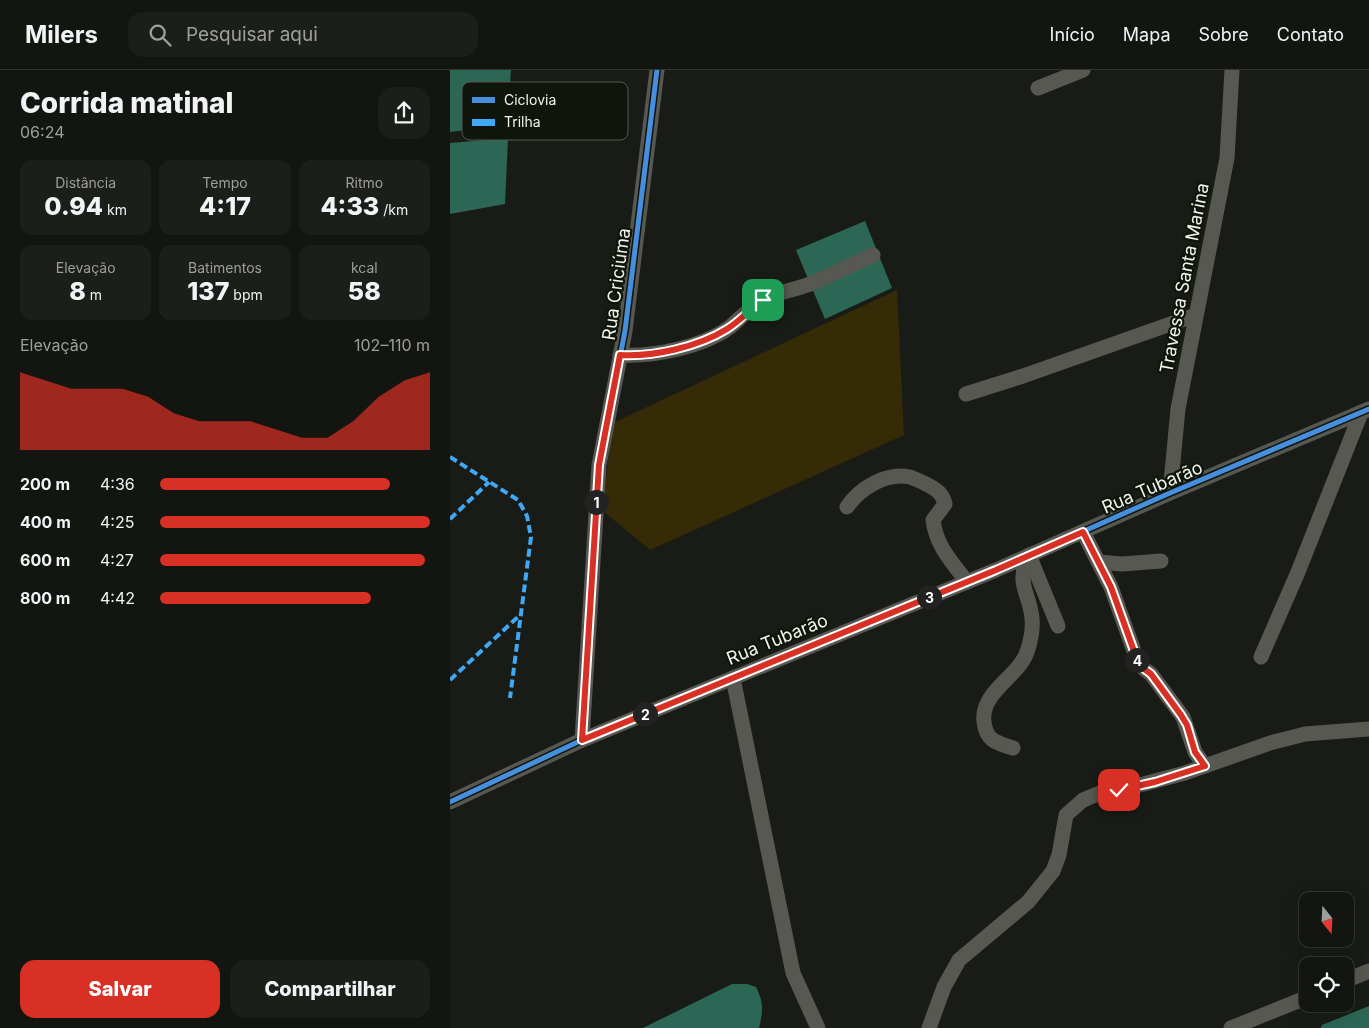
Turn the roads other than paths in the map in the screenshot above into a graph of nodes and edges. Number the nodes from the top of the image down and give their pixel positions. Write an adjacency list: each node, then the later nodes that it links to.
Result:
1 (657, 70): 7 (street, Rua Criciúma)
2 (1082, 70): 4 (street)
3 (1232, 70): 6 (street, Travessa Santa Marina)
4 (1038, 88)
5 (873, 255): 7 (street)
6 (1196, 315): 8 (street); 10 (street, Travessa Santa Marina)
7 (620, 355): 21 (street, Rua Criciúma)
8 (966, 394)
9 (1365, 411): 10 (street, Rua Tubarão); 18 (street)
10 (1170, 493): 12 (street, Rua Tubarão)
11 (847, 506): 16 (street)
12 (1083, 532): 13 (street, Rua Tubarão); 15 (street)
13 (1029, 555): 16 (street, Rua Tubarão); 17 (street); 22 (street)
14 (1161, 561): 15 (street)
15 (1099, 562): 23 (street)
16 (967, 582): 19 (street, Rua Tubarão)
17 (1058, 626)
18 (1261, 657)
19 (733, 678): 21 (street, Rua Tubarão); 28 (street)
20 (1369, 729): 23 (street)
21 (582, 740): 24 (street, Rua Tubarão)
22 (1013, 748)
23 (1205, 766): 29 (street)
24 (450, 802)
25 (1369, 972): 26 (street)
26 (1354, 978)
27 (1299, 1001): 30 (street)
28 (818, 1028)
29 (929, 1028)
30 (1231, 1028)

